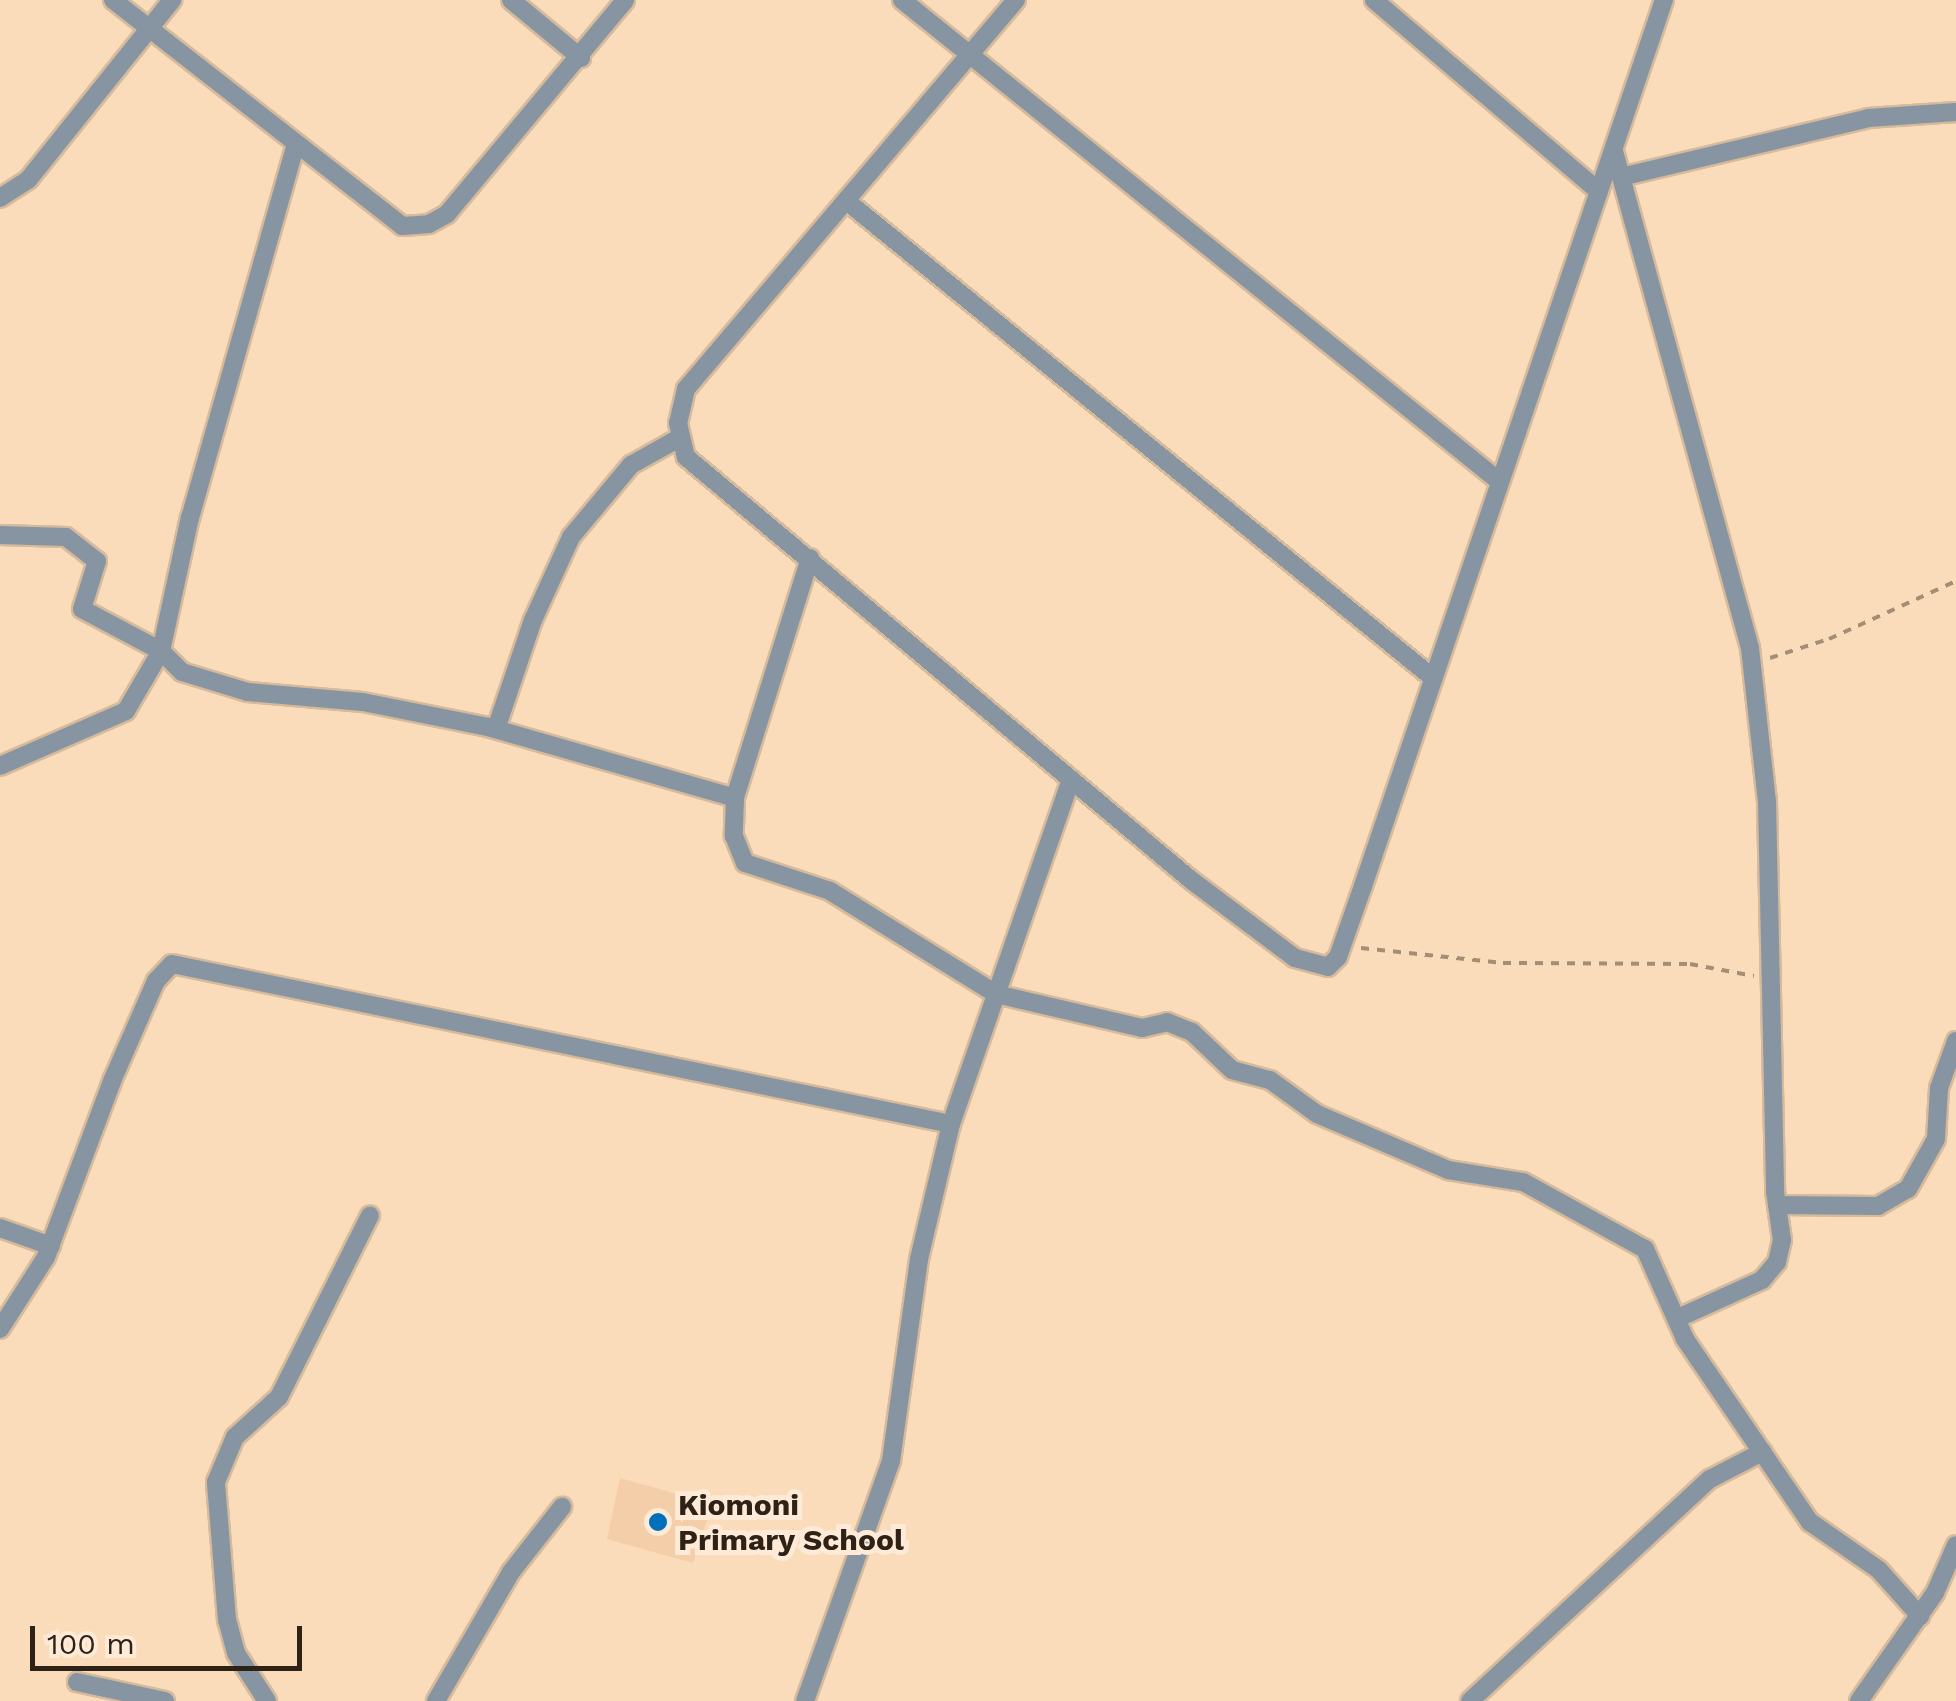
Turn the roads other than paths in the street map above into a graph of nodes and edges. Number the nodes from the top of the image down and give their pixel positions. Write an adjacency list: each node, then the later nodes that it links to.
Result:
1 (113, 0): 9 (street)
2 (172, 0): 9 (street)
3 (511, 0): 11 (street)
4 (625, 0): 11 (street)
5 (902, 0): 10 (street)
6 (1016, 0): 10 (street)
7 (1374, 0): 16 (street)
8 (1664, 0): 14 (street)
9 (148, 30): 13 (street); 17 (street)
10 (972, 54): 18 (street); 20 (street)
11 (581, 58): 13 (street)
12 (1956, 112): 15 (street)
13 (295, 147): 23 (street)
14 (1614, 150): 15 (street); 16 (street)
15 (1621, 178): 32 (street)
16 (1597, 190): 20 (street)
17 (0, 198)
18 (849, 203): 19 (street); 24 (street)
19 (682, 436): 22 (street); 25 (street)
20 (1499, 481): 24 (street)
21 (0, 536): 23 (street)
22 (810, 558): 27 (street); 28 (street)
23 (161, 651): 25 (street); 26 (street)
24 (1433, 678): 27 (street)
25 (496, 729): 28 (street)
26 (0, 766)
27 (1071, 779): 29 (street)
28 (736, 798): 29 (street)
29 (996, 994): 31 (street); 36 (street)
30 (1956, 1041): 32 (street)
31 (951, 1124): 35 (street); 46 (street)
32 (1777, 1205): 36 (street)
33 (370, 1216): 44 (street)
34 (0, 1228): 35 (street)
35 (50, 1246): 37 (street)
36 (1676, 1319): 38 (street)
37 (0, 1329)
38 (1762, 1452): 41 (street); 47 (street)
39 (562, 1507): 45 (street)
40 (1956, 1545): 41 (street)
41 (1920, 1616): 48 (street)
42 (77, 1682): 43 (street)
43 (164, 1701)
44 (267, 1701)
45 (436, 1701)
46 (805, 1701)
47 (1470, 1701)
48 (1858, 1701)

